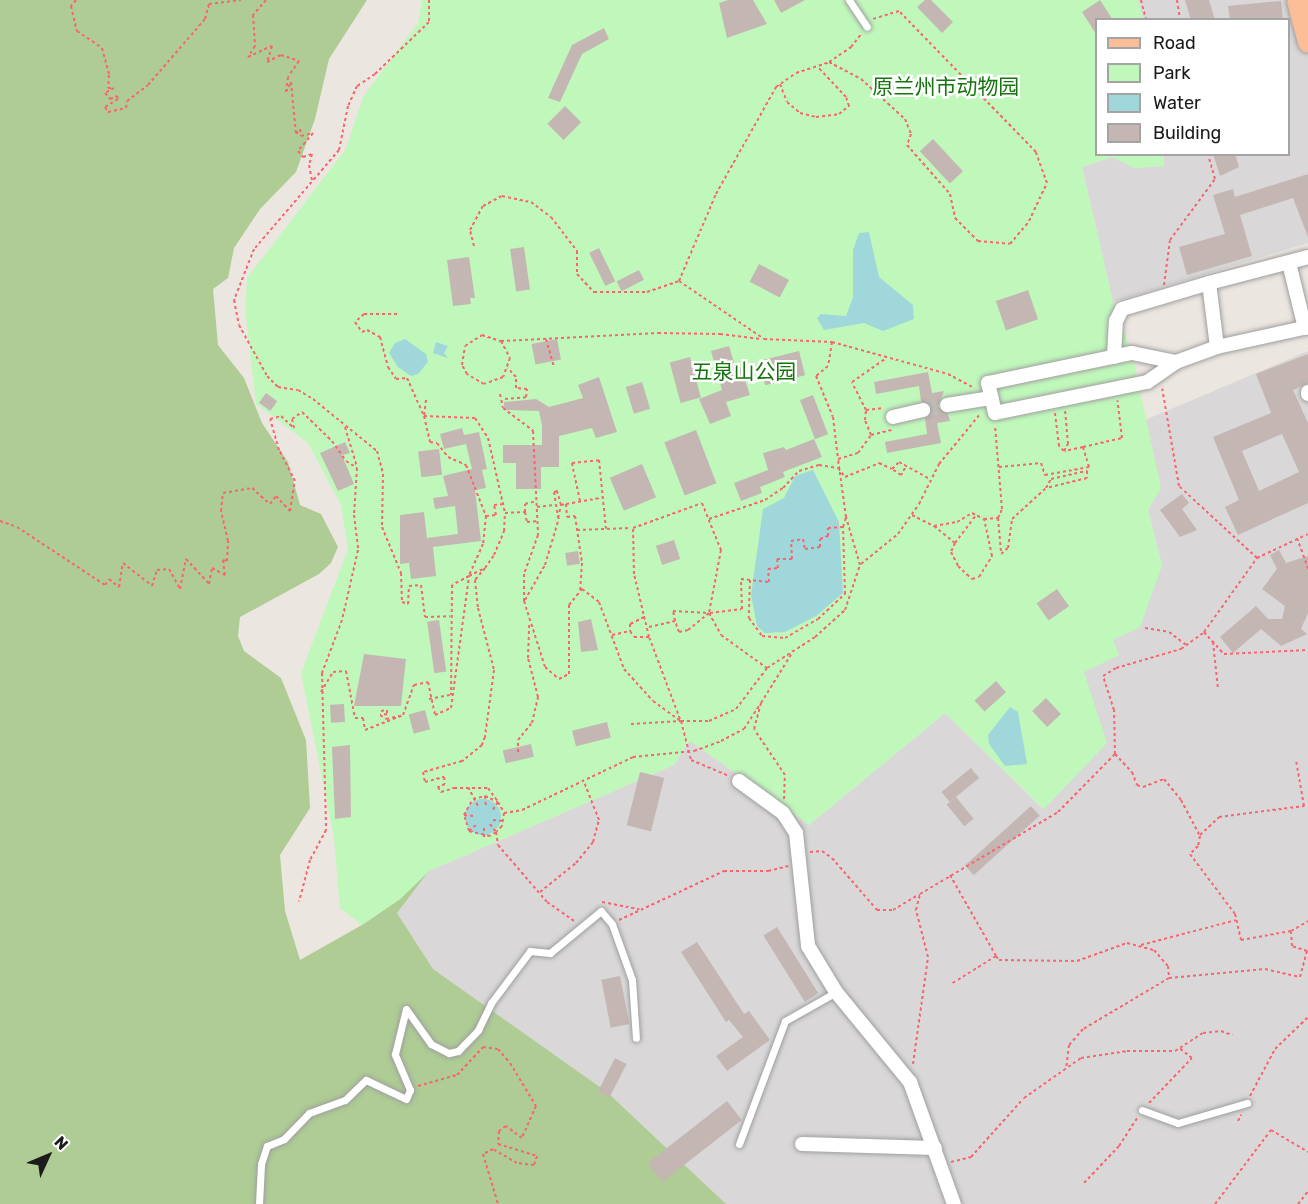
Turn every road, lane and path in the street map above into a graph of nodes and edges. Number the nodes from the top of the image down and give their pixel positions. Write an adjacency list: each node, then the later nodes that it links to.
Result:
1 (76, 0): 2 (path)
2 (241, 0)
3 (266, 0): 17 (path)
4 (429, 0): 17 (path)
5 (849, 0): 11 (lane)
6 (1141, 0): 9 (path)
7 (1177, 0): 10 (path)
8 (1297, 0): 12 (main road)
9 (1146, 18)
10 (1180, 18)
11 (867, 27): 13 (path); 13 (path)
12 (1308, 42)
13 (829, 62): 14 (path)
14 (817, 66): 15 (path); 15 (path)
15 (780, 84): 21 (path)
16 (1209, 156): 23 (path)
17 (312, 181): 48 (path)
18 (474, 246): 21 (path)
19 (1308, 257): 20 (street)
20 (1289, 263): 22 (street); 25 (street)
21 (679, 281): 27 (path)
22 (1209, 283): 23 (street); 30 (street)
23 (1147, 300): 31 (street)
24 (397, 314): 46 (path)
25 (1307, 327): 30 (street)
26 (546, 339): 27 (path); 28 (path); 34 (path)
27 (764, 339): 29 (path)
28 (501, 341): 35 (path); 35 (path)
29 (832, 342): 32 (path); 52 (path)
30 (1217, 347): 33 (street)
31 (1114, 357): 33 (street); 39 (street)
32 (885, 358): 39 (path); 49 (path)
33 (1176, 362): 36 (street)
34 (554, 367)
35 (508, 368): 40 (path)
36 (1161, 376): 37 (street); 89 (path)
37 (1115, 388): 42 (street); 50 (path)
38 (500, 394): 40 (path)
39 (991, 398): 43 (street); 45 (street); 59 (path)
40 (504, 399): 62 (path)
41 (426, 400): 46 (path)
42 (1059, 400): 45 (street); 51 (path); 51 (path)
43 (947, 405)
44 (923, 410): 47 (street)
45 (994, 413): 53 (path)
46 (424, 416): 64 (path); 73 (path)
47 (893, 417): 49 (path)
48 (344, 424): 54 (path); 98 (path)
49 (871, 435): 52 (path)
50 (1083, 447): 51 (path); 58 (path)
51 (1064, 451)
52 (838, 459): 55 (path)
53 (999, 467): 58 (path); 76 (path)
54 (357, 468): 80 (path); 114 (path)
55 (838, 468): 57 (path); 74 (path); 77 (path)
56 (905, 468): 57 (path); 57 (path); 59 (path)
57 (892, 470)
58 (1069, 473): 60 (path); 60 (path)
59 (930, 479): 71 (path)
60 (1046, 488): 76 (path)
61 (601, 498): 63 (path); 63 (path); 84 (path)
62 (536, 501): 68 (path); 69 (path)
63 (580, 501): 65 (path)
64 (504, 504): 70 (path); 73 (path)
65 (566, 504): 67 (path); 85 (path)
66 (554, 505): 67 (path); 68 (path); 75 (path)
67 (561, 505): 75 (path)
68 (537, 507): 79 (path)
69 (525, 512): 70 (path); 79 (path)
70 (505, 513): 91 (path)
71 (911, 515): 81 (path); 90 (path)
72 (976, 515): 78 (path); 81 (path); 88 (path)
73 (486, 516): 93 (path)
74 (846, 517): 82 (path); 90 (path)
75 (560, 518): 96 (path)
76 (998, 518): 78 (path)
77 (709, 519): 83 (path); 97 (path)
78 (984, 519): 88 (path)
79 (538, 520): 96 (path)
80 (0, 521)
81 (934, 526): 88 (path)
82 (843, 527): 94 (path); 94 (path)
83 (633, 528): 84 (path); 99 (path)
84 (606, 529): 85 (path)
85 (577, 530): 95 (path)
86 (1308, 534): 87 (path)
87 (1297, 538): 89 (path); 92 (path)
88 (955, 543)
89 (1257, 558): 105 (path)
90 (860, 565): 110 (path)
91 (485, 567): 93 (path); 129 (path)
92 (1308, 569)
93 (470, 576): 98 (path); 115 (path)
94 (750, 580): 97 (path)
95 (580, 591): 101 (path); 106 (path)
96 (524, 601): 101 (path)
97 (709, 613): 100 (path); 100 (path); 112 (path)
98 (450, 616): 116 (path)
99 (645, 617): 102 (path); 104 (path)
100 (675, 621): 102 (path)
101 (530, 622): 124 (path)
102 (649, 627): 107 (path)
103 (1145, 628): 109 (path)
104 (630, 631): 106 (path); 107 (path)
105 (1204, 632): 108 (path); 109 (path)
106 (612, 635): 121 (path)
107 (649, 637): 121 (path)
108 (1213, 639): 111 (path); 113 (path)
109 (1186, 645): 125 (path)
110 (793, 650): 112 (path); 118 (path)
111 (1308, 651)
112 (766, 668): 121 (path)
113 (1218, 689)
114 (321, 692): 120 (path); 153 (path)
115 (456, 694): 116 (path); 117 (path)
116 (451, 695): 117 (path)
117 (429, 699): 120 (path)
118 (761, 703): 123 (path); 137 (path)
119 (381, 711): 120 (path)
120 (403, 715)
121 (681, 721): 122 (path); 123 (path)
122 (631, 724)
123 (687, 751): 127 (path); 128 (path)
124 (518, 752)
125 (1115, 754): 147 (path); 150 (path)
126 (1296, 759): 147 (path)
127 (739, 780): 137 (street)
128 (584, 782): 136 (path); 151 (path)
129 (468, 787): 131 (path); 132 (path)
130 (485, 796): 131 (path); 132 (path); 133 (path)
131 (473, 799): 134 (path); 138 (path)
132 (498, 802): 135 (path); 136 (path)
133 (486, 807)
134 (479, 808)
135 (492, 811)
136 (504, 813): 141 (path)
137 (783, 813): 149 (street)
138 (464, 815): 139 (path); 145 (path)
139 (474, 816)
140 (493, 820): 141 (path)
141 (503, 821): 146 (path)
142 (477, 824): 145 (path)
143 (490, 824): 146 (path)
144 (484, 826): 148 (path)
145 (469, 831): 148 (path)
146 (496, 832): 148 (path); 151 (path)
147 (1200, 836): 156 (path)
148 (484, 837)
149 (800, 858): 152 (path); 155 (path); 163 (street)
150 (950, 875): 152 (path); 160 (path)
151 (540, 892): 154 (path)
152 (920, 894): 168 (path)
153 (299, 902)
154 (566, 918)
155 (619, 920)
156 (1236, 920): 158 (path); 159 (path)
157 (1308, 921): 158 (path)
158 (1291, 931): 161 (path)
159 (1142, 945): 160 (path); 161 (path)
160 (996, 956): 162 (path)
161 (1169, 978): 167 (path)
162 (951, 984)
163 (836, 992): 168 (street); 174 (lane)
164 (1308, 1017): 170 (path)
165 (1232, 1035): 167 (path)
166 (636, 1038): 169 (lane)
167 (1066, 1068): 177 (path)
168 (910, 1082): 175 (street)
169 (410, 1090): 179 (lane); 180 (path)
170 (1247, 1103): 171 (lane); 172 (path)
171 (1142, 1110)
172 (1238, 1121)
173 (802, 1143): 175 (street)
174 (739, 1144)
175 (936, 1148): 177 (street)
176 (1308, 1152): 182 (path)
177 (940, 1165): 181 (street)
178 (1308, 1191): 183 (path)
179 (259, 1204)
180 (498, 1204)
181 (954, 1204)
182 (1215, 1204)
183 (1299, 1204)

